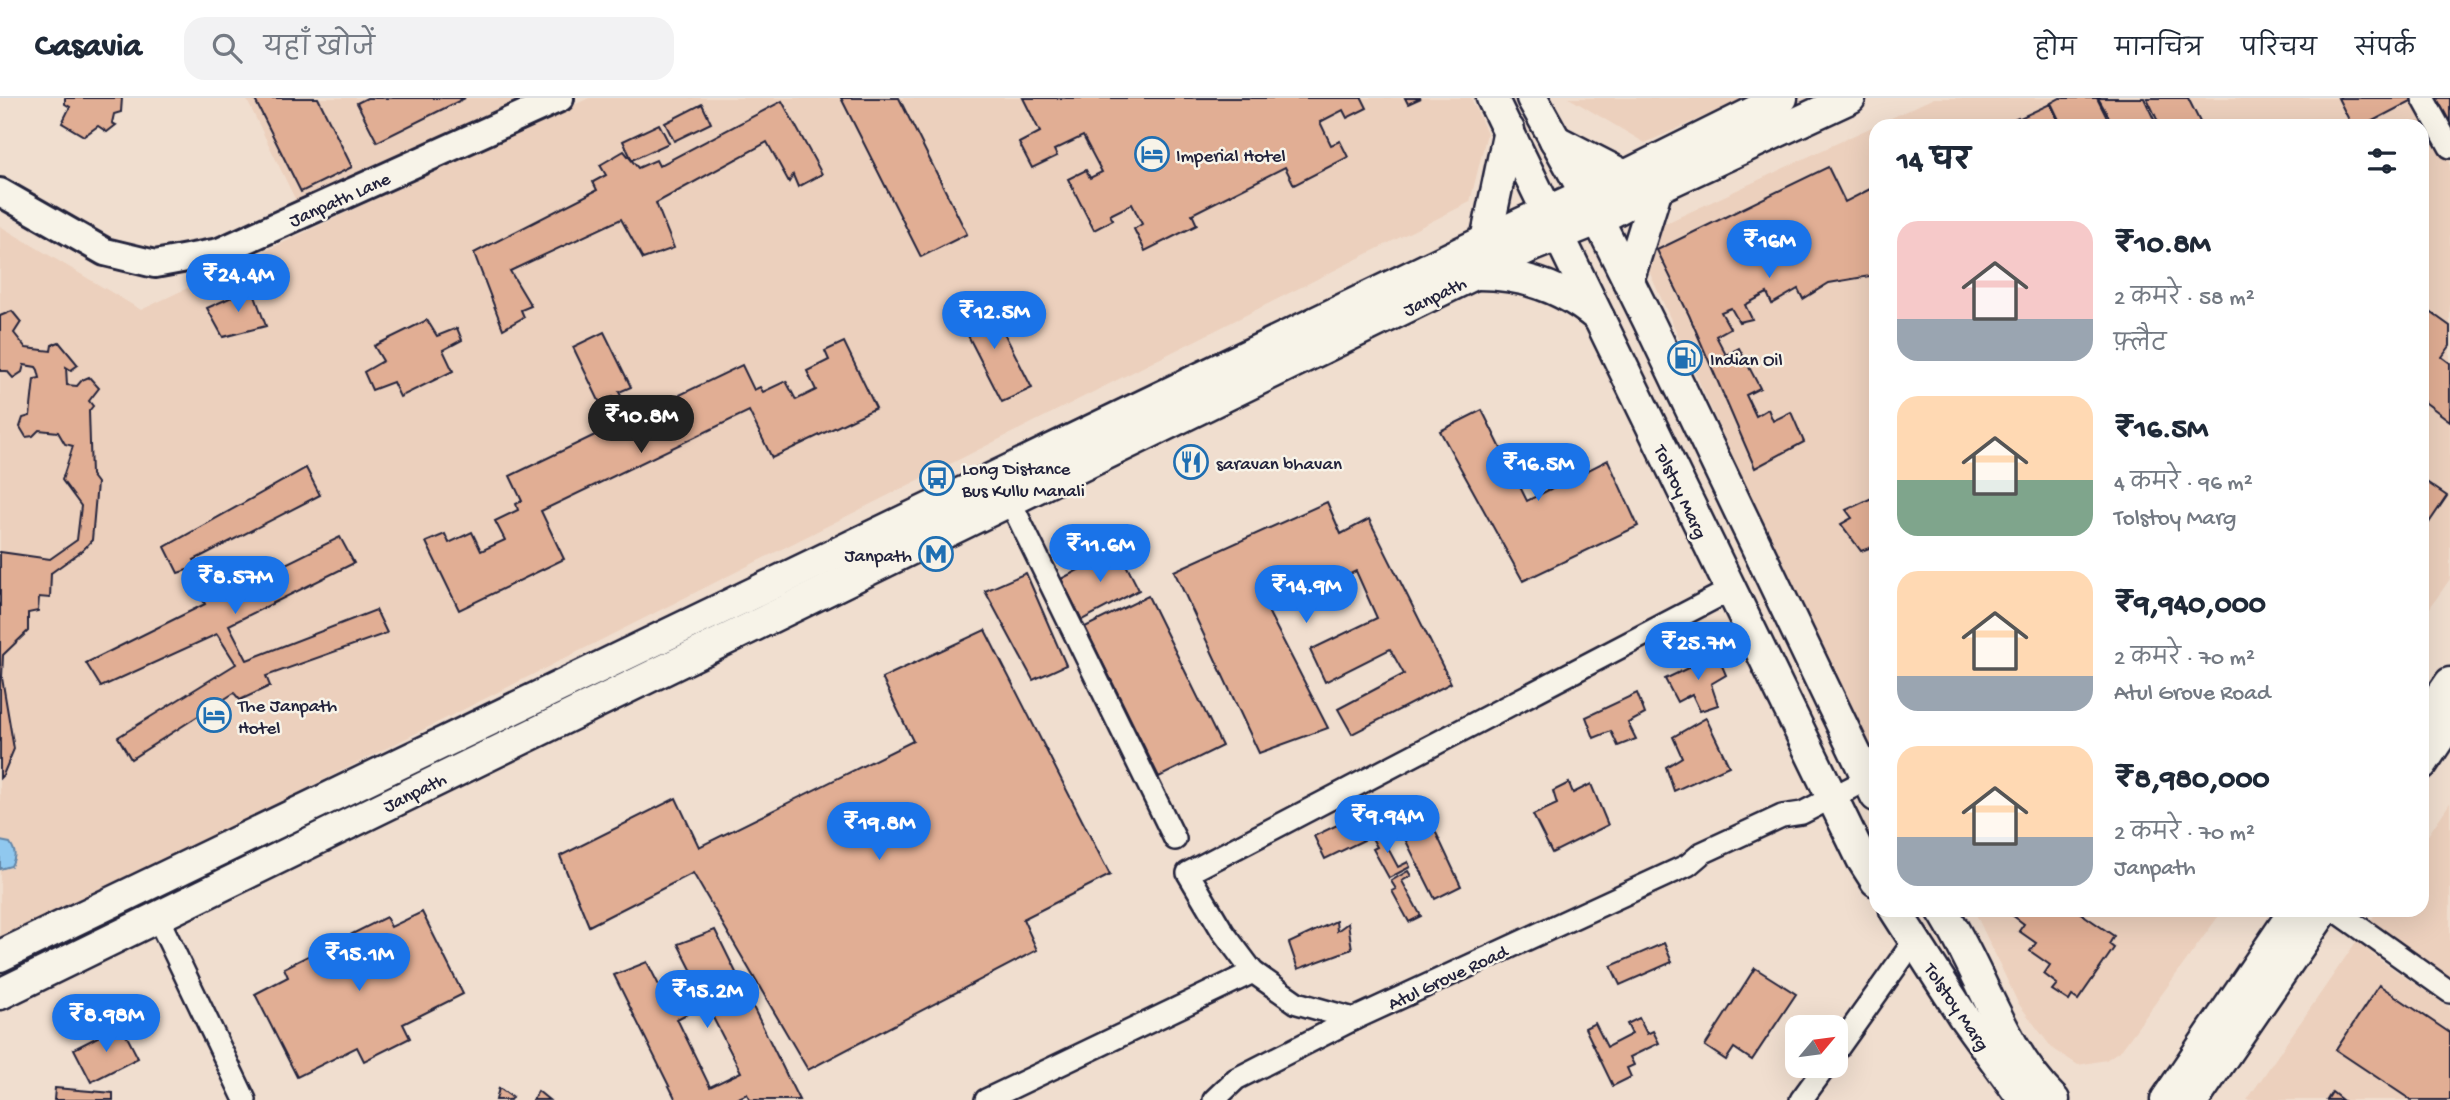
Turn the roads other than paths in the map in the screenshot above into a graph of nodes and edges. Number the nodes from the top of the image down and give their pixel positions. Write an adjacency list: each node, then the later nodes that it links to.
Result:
1 (560, 98): 12 (street, Janpath Lane)
2 (1492, 98): 7 (main road, Tolstoy Marg)
3 (1532, 98): 8 (main road)
4 (1781, 98): 10 (main road, Janpath)
5 (1850, 98): 11 (main road, Janpath)
6 (2423, 98): 9 (street)
7 (1508, 130): 15 (main road, Tolstoy Marg); 16 (main road)
8 (1555, 140): 10 (main road); 13 (main road)
9 (2450, 147)
10 (1625, 176): 13 (main road, Janpath)
11 (1657, 188): 14 (main road, Janpath); 18 (main road)
12 (0, 192)
13 (1585, 193): 14 (main road); 15 (main road, Janpath)
14 (1597, 220): 15 (main road, Janpath); 18 (main road)
15 (1554, 222): 16 (main road, Janpath); 17 (main road, Janpath); 19 (main road, Tolstoy Marg)
16 (1486, 240): 38 (main road, Janpath)
17 (1476, 275): 19 (main road); 20 (main road, Janpath)
18 (1628, 281): 26 (main road)
19 (1602, 321): 21 (main road, Tolstoy Marg)
20 (1010, 501): 29 (street); 31 (main road, Janpath)
21 (1730, 590): 28 (main road, Tolstoy Marg); 39 (street)
22 (2450, 683): 23 (main road)
23 (2429, 714)
24 (2450, 722): 25 (main road)
25 (2429, 754)
26 (1869, 781)
27 (1869, 788): 28 (street, Atul Grove Road)
28 (1833, 799): 30 (main road, Tolstoy Marg); 43 (street, Atul Grove Road)
29 (1175, 839)
30 (1869, 870)
31 (157, 916): 42 (main road, Janpath); 47 (street)
32 (1899, 917): 37 (main road, Tolstoy Marg)
33 (1946, 917): 53 (main road, Tolstoy Marg)
34 (2291, 917): 46 (main road)
35 (2319, 917): 46 (main road)
36 (2345, 917): 41 (street)
37 (1914, 941): 40 (main road, Tolstoy Marg); 44 (street)
38 (0, 956)
39 (1253, 972): 43 (street); 48 (street)
40 (1937, 976): 51 (main road); 52 (main road, Tolstoy Marg)
41 (2450, 992)
42 (0, 993)
43 (1354, 1019): 49 (street, Atul Grove Road)
44 (1848, 1034)
45 (1817, 1078): 50 (street)
46 (2177, 1098): 54 (main road)
47 (245, 1100)
48 (986, 1100)
49 (1214, 1100)
50 (1801, 1100)
51 (2006, 1100)
52 (2024, 1100)
53 (2054, 1100)
54 (2141, 1100)

